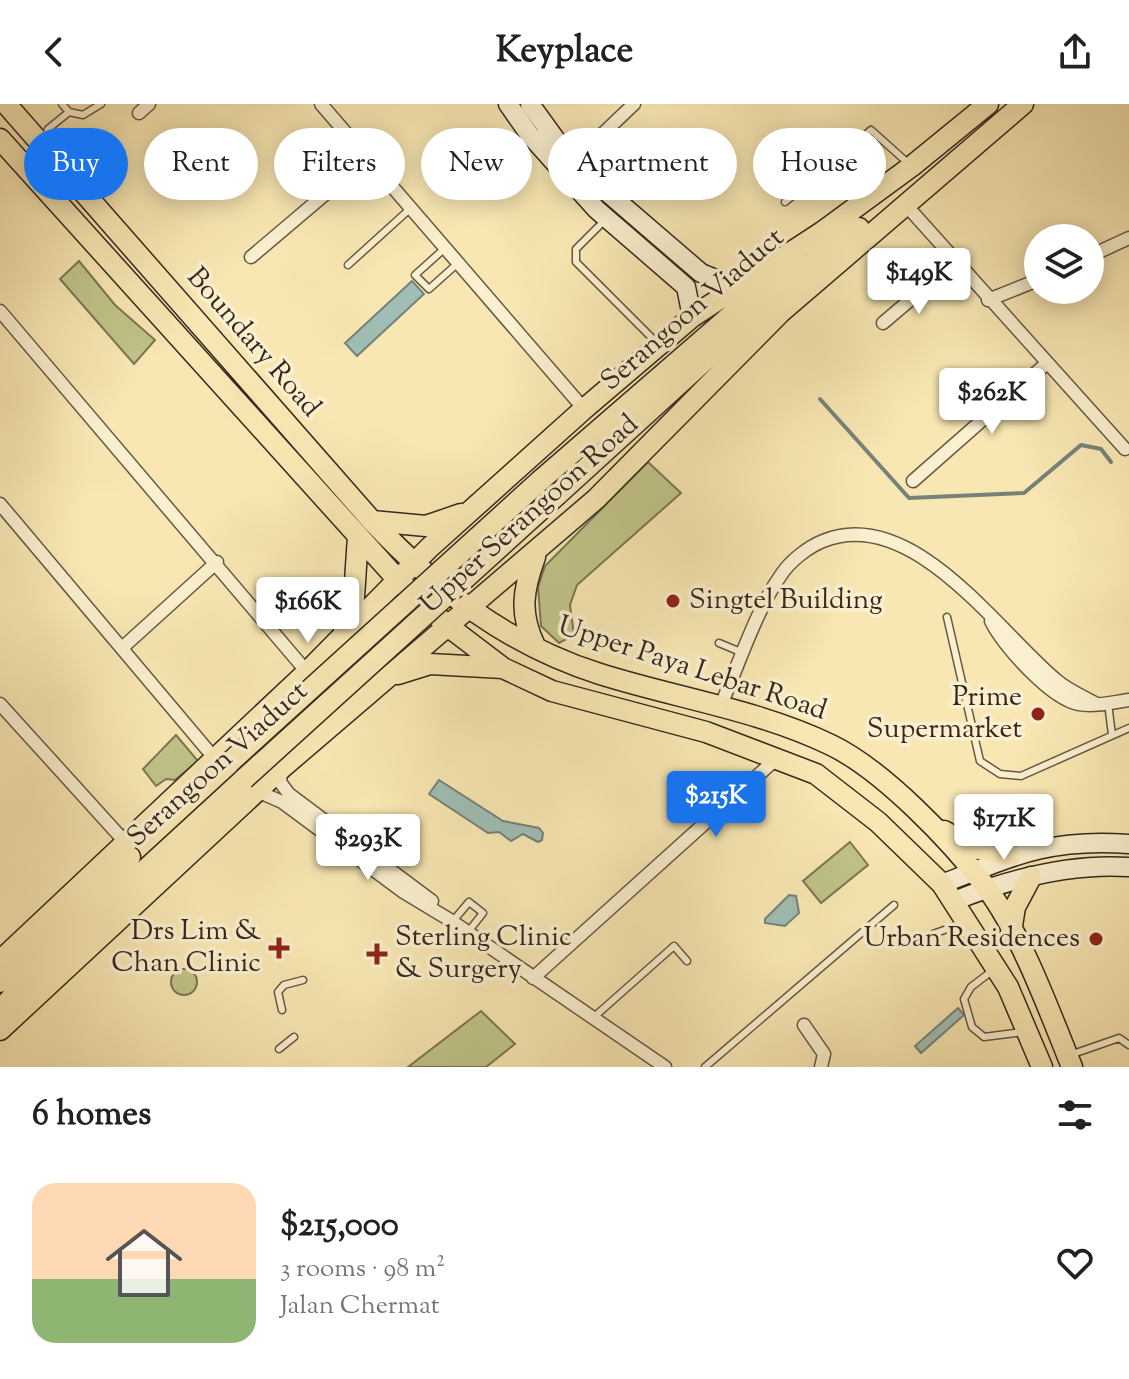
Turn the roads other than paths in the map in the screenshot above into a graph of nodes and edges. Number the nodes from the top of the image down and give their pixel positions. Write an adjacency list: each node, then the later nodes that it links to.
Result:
1 (6, 104): 11 (main road, Boundary Road)
2 (62, 104): 10 (lane)
3 (101, 104): 10 (lane)
4 (321, 104): 13 (street)
5 (508, 104): 17 (main road)
6 (530, 104): 15 (main road)
7 (634, 104): 14 (street)
8 (1023, 104): 18 (main road, Upper Serangoon Road)
9 (981, 106): 19 (main road, Upper Serangoon Road)
10 (69, 112): 12 (lane)
11 (28, 128)
12 (49, 128)
13 (343, 128)
14 (608, 128)
15 (548, 135)
16 (0, 139): 54 (main road, Boundary Road)
17 (548, 147)
18 (954, 162): 28 (main road, Upper Serangoon Road); 103 (main road, Serangoon Viaduct, bridge)
19 (912, 166): 20 (main road, Upper Serangoon Road); 20 (lane)
20 (889, 183): 26 (main road, Upper Serangoon Road)
21 (405, 199): 29 (street)
22 (89, 200): 54 (main road, Boundary Road)
23 (318, 200): 35 (street)
24 (592, 200): 30 (main road)
25 (609, 200): 39 (main road)
26 (864, 201): 27 (lane); 31 (main road, Upper Serangoon Road)
27 (785, 202)
28 (903, 205): 36 (street); 55 (main road, Upper Serangoon Road)
29 (412, 207): 33 (street); 38 (lane)
30 (607, 219): 41 (main road); 47 (lane)
31 (822, 232): 42 (main road, Upper Serangoon Road); 102 (main road, Serangoon Viaduct, bridge)
32 (1129, 238): 34 (street)
33 (447, 247): 37 (street); 37 (lane)
34 (1104, 250)
35 (251, 257)
36 (955, 261): 43 (street); 46 (street)
37 (460, 262): 49 (street)
38 (348, 265)
39 (701, 273): 41 (main road); 42 (main road)
40 (1024, 286): 43 (street)
41 (686, 287): 45 (main road)
42 (735, 287): 45 (main road, Upper Serangoon Road)
43 (990, 300): 48 (street)
44 (0, 311): 56 (street)
45 (692, 317): 47 (main road, Upper Serangoon Road)
46 (883, 323)
47 (659, 346): 49 (main road, Upper Serangoon Road)
48 (1046, 364): 50 (street); 51 (street)
49 (584, 409): 53 (main road, Upper Serangoon Road)
50 (1125, 449)
51 (913, 481)
52 (0, 504): 65 (street)
53 (469, 512): 54 (main road); 57 (main road, Upper Serangoon Road)
54 (365, 529): 57 (main road, Boundary Road); 58 (main road, Boundary Road); 62 (main road)
55 (537, 553): 59 (main road, Upper Serangoon Road); 64 (main road)
56 (217, 562): 65 (street); 68 (street)
57 (413, 564): 58 (main road, Upper Serangoon Road); 59 (main road, Boundary Road)
58 (398, 580): 61 (main road, Boundary Road); 62 (main road, Upper Serangoon Road)
59 (468, 610): 61 (main road, Upper Serangoon Road); 64 (main road, Upper Paya Lebar Road)
60 (947, 617): 75 (lane)
61 (449, 627): 67 (main road, Upper Paya Lebar Road); 69 (main road, Upper Serangoon Road)
62 (343, 634): 68 (main road, Upper Serangoon Road)
63 (719, 643): 66 (lane)
64 (535, 646): 73 (main road, Upper Paya Lebar Road)
65 (122, 648): 76 (street)
66 (743, 653): 71 (street); 73 (street)
67 (503, 668): 69 (main road); 77 (main road, Upper Paya Lebar Road)
68 (307, 672): 76 (main road, Upper Serangoon Road)
69 (384, 681): 78 (main road, Upper Serangoon Road)
70 (1129, 700): 71 (street)
71 (1102, 703): 75 (lane)
72 (0, 704): 81 (street)
73 (720, 707): 80 (main road, Upper Paya Lebar Road)
74 (1129, 728): 75 (lane)
75 (1112, 735)
76 (215, 759): 81 (main road, Upper Serangoon Road)
77 (776, 759): 89 (main road, Upper Paya Lebar Road); 100 (street)
78 (283, 767): 79 (main road, Upper Serangoon Road); 83 (street)
79 (257, 791): 90 (street); 107 (main road, Upper Serangoon Road)
80 (907, 801): 84 (main road); 86 (main road, Upper Paya Lebar Road)
81 (126, 843): 97 (main road, Upper Serangoon Road)
82 (1129, 844): 84 (main road)
83 (359, 850): 90 (street); 92 (street)
84 (1011, 855): 86 (main road)
85 (1129, 867): 87 (main road)
86 (972, 872): 88 (main road, Upper Paya Lebar Road); 89 (main road)
87 (1031, 877): 88 (main road); 95 (main road)
88 (987, 888): 89 (main road); 95 (main road, Upper Paya Lebar Road)
89 (948, 892): 93 (main road, Upper Paya Lebar Road)
90 (408, 896): 92 (street)
91 (894, 905): 114 (lane)
92 (448, 918): 94 (street); 94 (lane)
93 (968, 922): 96 (lane); 99 (main road, Upper Paya Lebar Road)
94 (468, 932): 100 (street)
95 (1011, 932): 112 (main road, Upper Paya Lebar Road)
96 (933, 934)
97 (0, 961)
98 (687, 961): 105 (lane)
99 (997, 969): 108 (main road, Upper Paya Lebar Road); 108 (lane)
100 (533, 978): 105 (street)
101 (303, 980): 104 (lane)
102 (0, 982)
103 (0, 1010)
104 (282, 1010)
105 (594, 1017): 113 (street)
106 (804, 1025): 115 (street)
107 (0, 1030)
108 (1027, 1031): 116 (main road, Upper Paya Lebar Road)
109 (294, 1037): 111 (lane)
110 (1129, 1045): 112 (lane)
111 (279, 1049)
112 (1070, 1062)
113 (665, 1067)
114 (705, 1067)
115 (821, 1067)
116 (1042, 1067)

